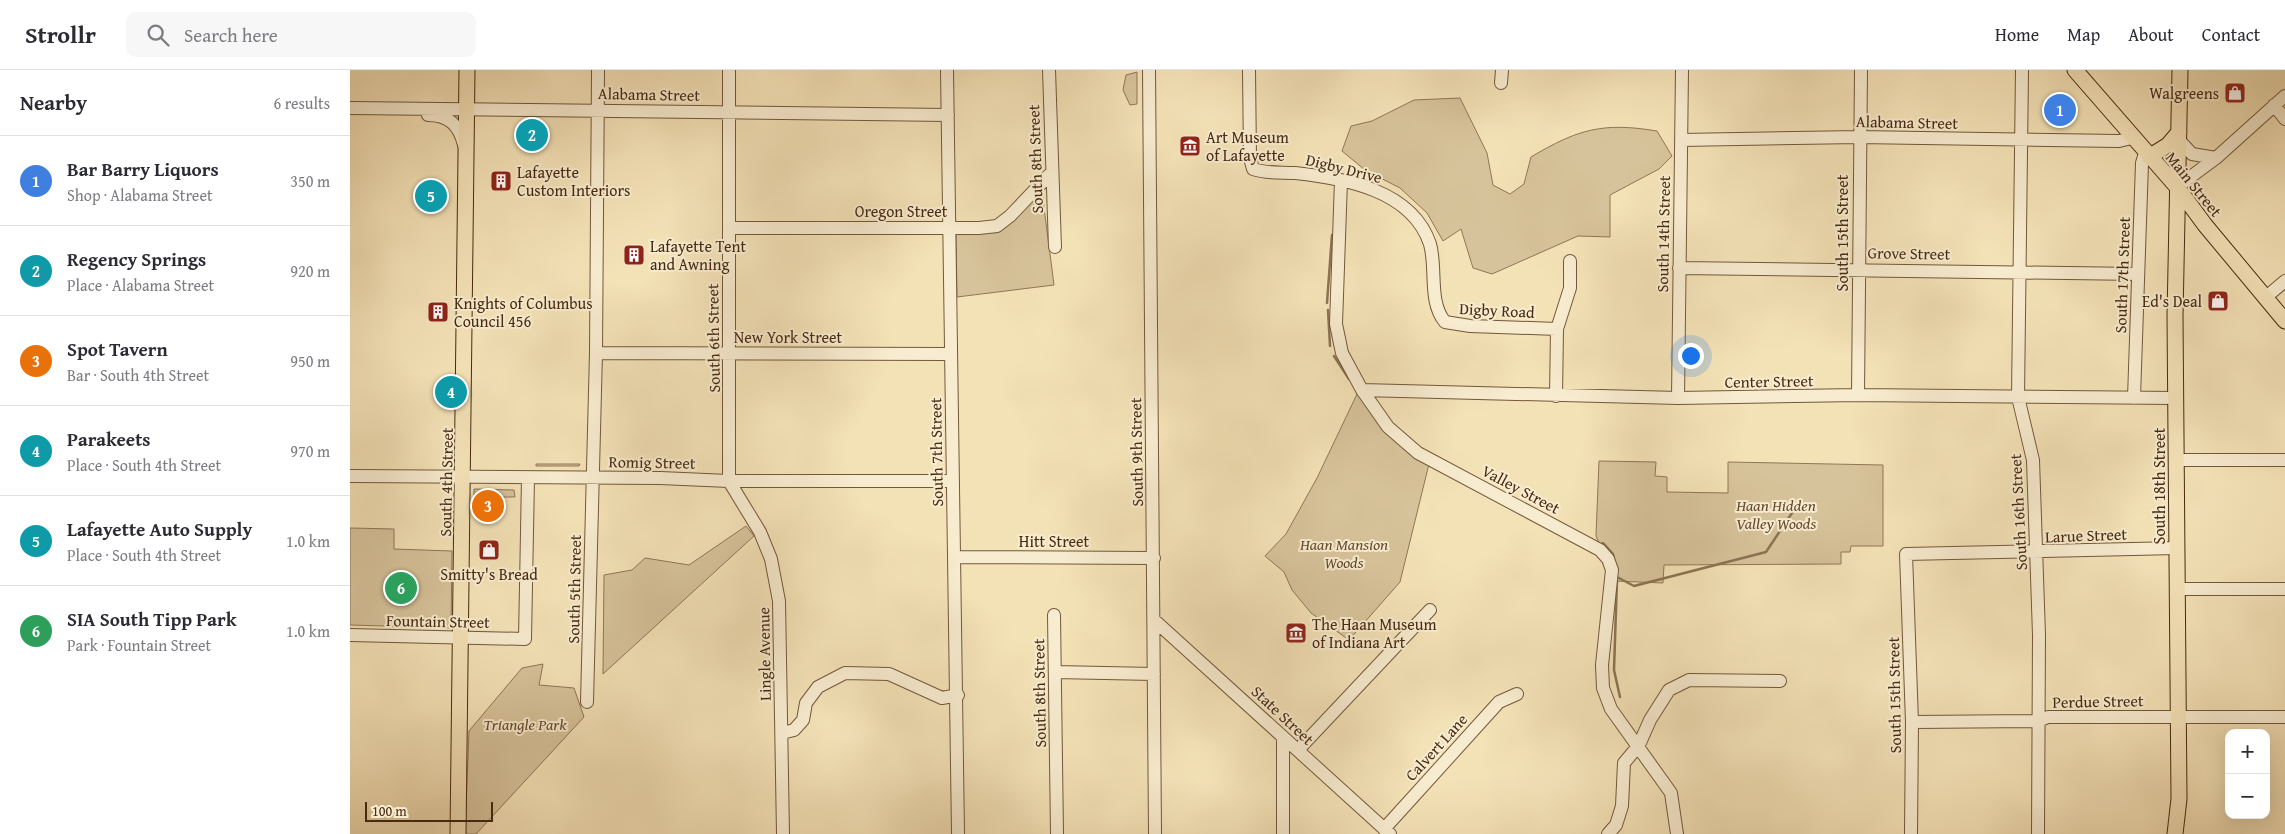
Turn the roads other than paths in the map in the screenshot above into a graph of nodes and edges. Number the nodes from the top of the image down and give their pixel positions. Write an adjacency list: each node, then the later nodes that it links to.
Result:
1 (467, 70): 17 (main road, South 4th Street)
2 (598, 70): 18 (street, South 5th Street)
3 (729, 70): 19 (street, South 6th Street)
4 (947, 70): 20 (street, South 7th Street)
5 (1049, 70): 30 (street, South 8th Street)
6 (1149, 70): 70 (street, South 9th Street)
7 (1249, 70): 31 (street, Digby Drive)
8 (1682, 70): 25 (street, South 14th Street)
9 (1860, 70): 23 (street, South 15th Street)
10 (2022, 70): 26 (street, South 16th Street)
11 (2075, 70): 24 (main road, Main Street)
12 (2180, 70): 22 (main road, South 18th Street)
13 (2285, 96): 14 (street)
14 (2274, 105): 21 (street); 29 (street)
15 (350, 108): 16 (street, Alabama Street)
16 (410, 108): 17 (street, Alabama Street); 27 (street)
17 (466, 108): 18 (street, Alabama Street); 27 (main road, South 4th Street)
18 (597, 110): 19 (street, Alabama Street); 49 (street, South 5th Street)
19 (728, 112): 20 (street, Alabama Street); 36 (street, South 6th Street)
20 (948, 115): 35 (street, South 7th Street)
21 (2285, 119)
22 (2179, 135): 28 (main road); 29 (street); 32 (main road, South 18th Street)
23 (1859, 137): 25 (street, Alabama Street); 26 (street, Alabama Street); 41 (street, South 15th Street)
24 (2132, 138): 26 (street, Alabama Street); 28 (main road, Main Street)
25 (1681, 140): 40 (street, South 14th Street)
26 (2021, 140): 42 (street, South 16th Street)
27 (465, 147): 61 (main road, South 4th Street)
28 (2147, 155): 32 (main road, Main Street); 43 (street, South 17th Street)
29 (2216, 158): 32 (street)
30 (1052, 173): 35 (street, Oregon Street); 38 (street, South 8th Street)
31 (1341, 181): 33 (street, Digby Drive); 51 (street, Valley Street)
32 (2177, 187): 34 (main road, Main Street); 37 (main road, South 18th Street)
33 (1418, 221): 47 (street, Digby Road)
34 (2205, 225): 37 (main road); 45 (main road, Main Street)
35 (950, 227): 36 (street, Oregon Street); 50 (street, South 7th Street)
36 (729, 228): 48 (street, South 6th Street)
37 (2176, 239): 57 (main road, South 18th Street)
38 (1055, 247)
39 (1570, 261): 47 (street)
40 (1679, 268): 41 (street, Grove Street); 55 (street, South 14th Street)
41 (1859, 269): 42 (street, Grove Street); 53 (street, South 15th Street)
42 (2018, 272): 43 (street, Grove Street); 54 (street, South 16th Street)
43 (2138, 274): 56 (street, South 17th Street)
44 (2285, 281): 45 (street)
45 (2266, 297): 46 (main road, Main Street)
46 (2285, 321)
47 (1557, 329): 52 (street, Digby Road)
48 (728, 352): 49 (street, New York Street); 50 (street, New York Street); 65 (street, South 6th Street)
49 (596, 353): 63 (street, South 5th Street)
50 (951, 354): 64 (street, South 7th Street)
51 (1362, 390): 52 (street, Center Street); 90 (street, Valley Street)
52 (1556, 396): 55 (street, Center Street)
53 (1858, 396): 54 (street, Center Street); 55 (street, Center Street)
54 (2018, 396): 56 (street, Center Street); 67 (street, South 16th Street)
55 (1678, 398)
56 (2134, 398): 57 (street, Center Street)
57 (2176, 398): 58 (main road, South 18th Street)
58 (2177, 460): 59 (street); 66 (main road, South 18th Street)
59 (2285, 460)
60 (350, 476): 61 (street, Romig Street)
61 (464, 476): 62 (street, Romig Street); 77 (main road, South 4th Street)
62 (528, 478): 63 (street, Romig Street); 77 (street, Fountain Street)
63 (592, 478): 65 (street, Romig Street); 83 (street, South 5th Street)
64 (952, 481): 65 (street, Romig Street); 69 (street, South 7th Street)
65 (730, 483): 88 (street, Lingle Avenue)
66 (2178, 548): 67 (street, Larue Street); 71 (main road, South 18th Street)
67 (2037, 553): 68 (street, Larue Street); 86 (street, South 16th Street)
68 (1906, 554): 87 (street, South 15th Street)
69 (955, 556): 70 (street, Hitt Street); 81 (street, South 7th Street)
70 (1154, 558): 75 (street, South 9th Street)
71 (2178, 589): 72 (street); 84 (main road, South 18th Street)
72 (2285, 589)
73 (1430, 610): 91 (street)
74 (1054, 614): 78 (street, South 8th Street)
75 (1154, 620): 79 (street, South 9th Street); 89 (street, State Street)
76 (350, 635): 77 (street, Fountain Street)
77 (461, 639): 93 (main road, South 4th Street)
78 (1055, 672): 79 (street); 96 (street, South 8th Street)
79 (1154, 674): 97 (street, South 9th Street)
80 (1780, 681): 90 (street)
81 (958, 694): 88 (street); 95 (street, South 7th Street)
82 (1517, 694): 92 (street, Calvert Lane)
83 (587, 702)
84 (2178, 716): 85 (street, Perdue Street); 86 (street, Perdue Street); 103 (main road, South 18th Street)
85 (2285, 717)
86 (2038, 721): 87 (street, Perdue Street); 102 (street, South 16th Street)
87 (1912, 722): 101 (street, South 15th Street)
88 (782, 732): 94 (street, Lingle Avenue)
89 (1283, 737): 91 (street, State Street); 98 (street)
90 (1639, 746): 99 (street); 100 (street, Valley Street)
91 (1298, 750): 92 (street, State Street)
92 (1387, 832)
93 (458, 834)
94 (783, 834)
95 (958, 834)
96 (1057, 834)
97 (1155, 834)
98 (1283, 834)
99 (1608, 834)
100 (1677, 834)
101 (1911, 834)
102 (2038, 834)
103 (2175, 834)

